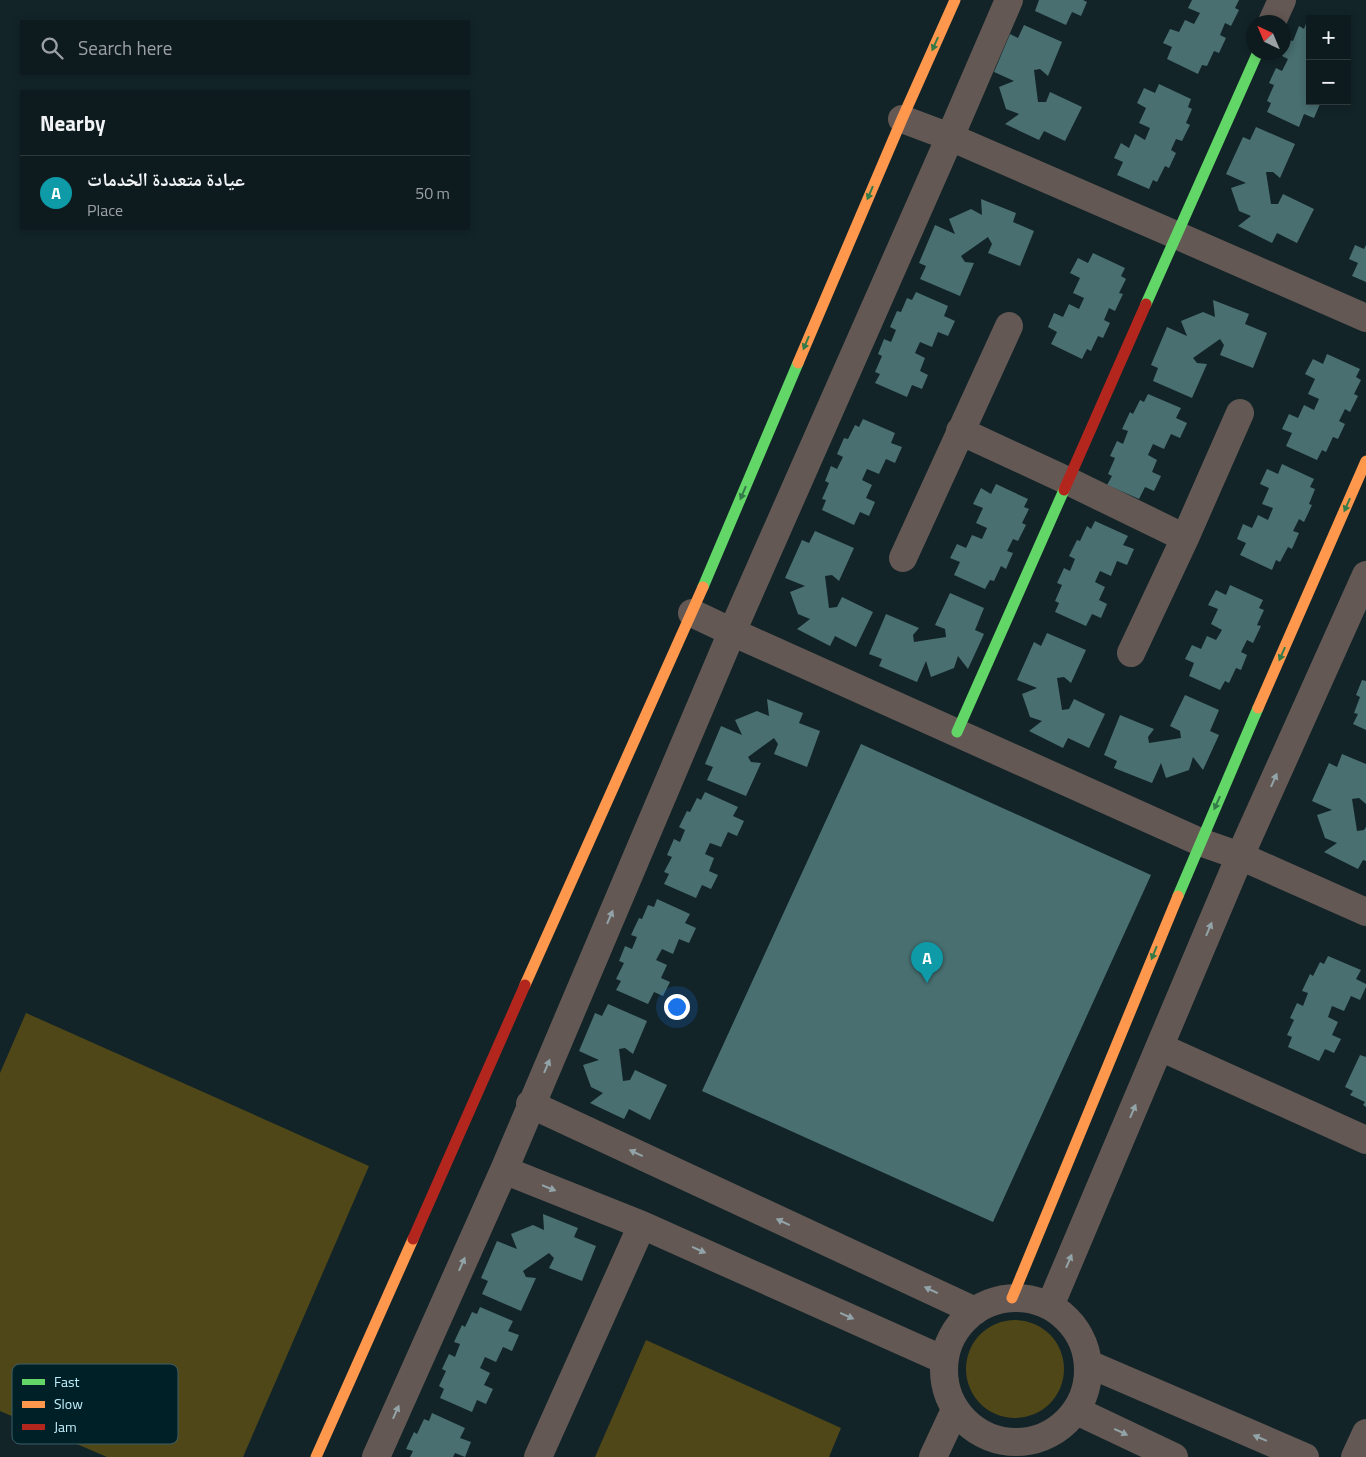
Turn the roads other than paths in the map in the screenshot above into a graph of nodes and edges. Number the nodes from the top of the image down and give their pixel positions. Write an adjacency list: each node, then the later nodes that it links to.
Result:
1 (955, 0): 6 (street, one-way to 6)
2 (1009, 0): 7 (street)
3 (1282, 0): 4 (street)
4 (1275, 15)
5 (1254, 60): 8 (street)
6 (902, 119): 7 (street); 18 (street, one-way to 18)
7 (950, 137): 8 (street); 19 (street)
8 (1176, 234): 9 (street); 14 (street)
9 (1366, 318)
10 (1009, 326): 12 (street)
11 (1240, 413): 15 (street)
12 (960, 431): 14 (street); 16 (street)
13 (1366, 461): 22 (street, one-way to 22)
14 (1068, 481): 15 (street); 21 (street)
15 (1185, 538): 20 (street)
16 (903, 558)
17 (1366, 575): 23 (street, one-way to 17)
18 (692, 612): 19 (street); 39 (street)
19 (732, 632): 21 (street); 26 (street, one-way to 19)
20 (1131, 653)
21 (957, 732): 22 (street)
22 (1200, 842): 23 (street); 30 (street, one-way to 30)
23 (1240, 856): 24 (street); 25 (street, one-way to 23)
24 (1366, 912)
25 (1160, 1047): 27 (street); 31 (street, one-way to 25)
26 (530, 1104): 28 (street); 32 (street, one-way to 26)
27 (1366, 1140)
28 (504, 1170): 29 (street, one-way to 29); 40 (street, one-way to 28)
29 (642, 1225): 33 (street, one-way to 33); 41 (street)
30 (1012, 1298): 31 (street); 32 (street)
31 (1050, 1306): 34 (street)
32 (975, 1311): 33 (street)
33 (944, 1360): 35 (street)
34 (1089, 1364): 36 (street); 44 (street, one-way to 34)
35 (955, 1410): 38 (street); 42 (street)
36 (1077, 1411): 38 (street); 43 (street, one-way to 43)
37 (1366, 1433): 45 (street)
38 (985, 1448)
39 (316, 1457)
40 (376, 1457)
41 (538, 1457)
42 (933, 1457)
43 (1174, 1457)
44 (1305, 1457)
45 (1355, 1457)

